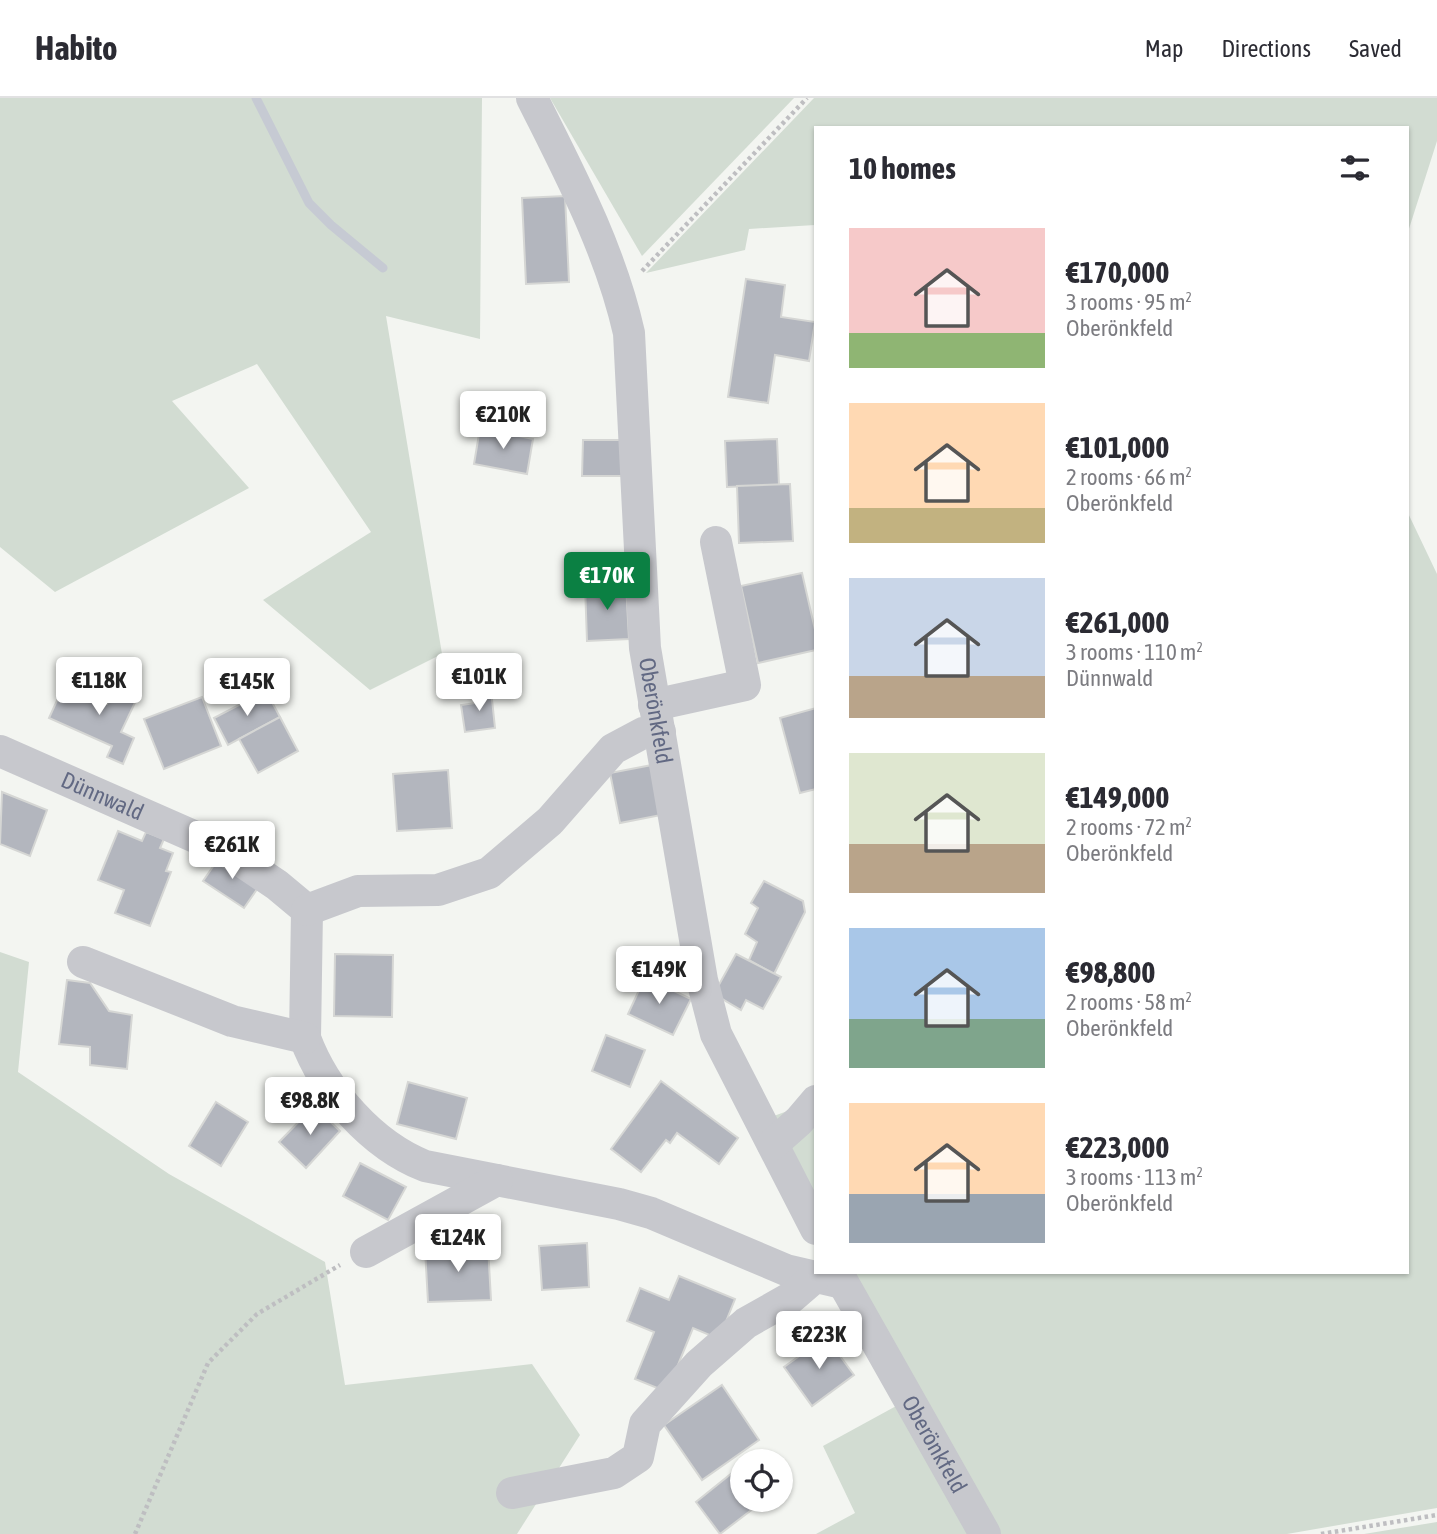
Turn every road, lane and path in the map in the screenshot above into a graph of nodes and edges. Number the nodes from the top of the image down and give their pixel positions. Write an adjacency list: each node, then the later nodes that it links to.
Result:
1 (532, 98): 3 (street, Oberönkfeld)
2 (807, 98): 3 (path)
3 (620, 295): 5 (street, Oberönkfeld)
4 (716, 542): 5 (street)
5 (657, 719): 7 (street); 11 (street, Oberönkfeld)
6 (0, 751): 7 (street, Dünnwald)
7 (307, 911): 9 (street)
8 (83, 962): 9 (street)
9 (305, 1038): 12 (street)
10 (814, 1103): 11 (street)
11 (773, 1144): 13 (street, Oberönkfeld)
12 (498, 1180): 14 (street); 15 (street)
13 (814, 1225)
14 (366, 1252): 18 (path)
15 (831, 1278): 16 (street); 19 (street, Oberönkfeld)
16 (512, 1493)
17 (1437, 1516): 20 (path)
18 (135, 1534)
19 (985, 1534)
20 (1321, 1534)

